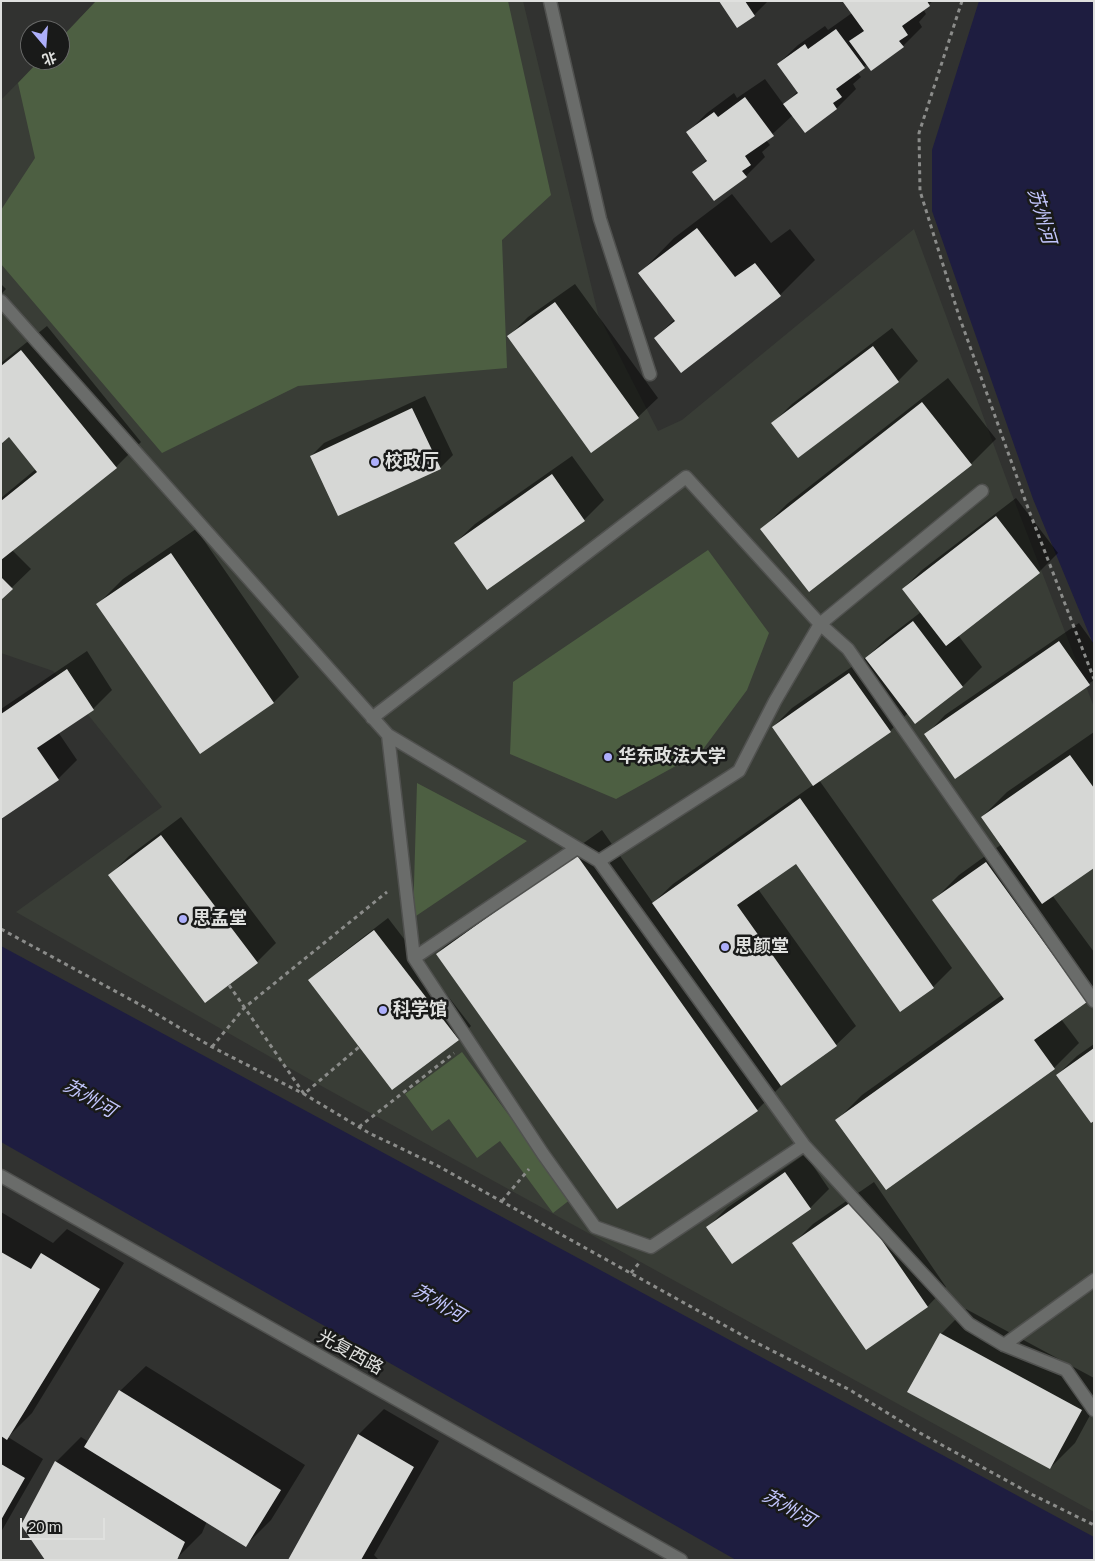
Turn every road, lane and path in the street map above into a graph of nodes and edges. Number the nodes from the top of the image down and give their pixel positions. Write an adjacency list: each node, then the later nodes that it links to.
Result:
1 (550, 1): 4 (street)
2 (962, 1): 7 (path)
3 (1, 301): 8 (street)
4 (650, 374)
5 (982, 491): 6 (street)
6 (820, 624): 8 (street); 11 (street); 16 (street)
7 (1094, 679)
8 (372, 718): 9 (street)
9 (388, 736): 10 (street); 12 (street)
10 (577, 848): 11 (street); 14 (street)
11 (599, 861): 23 (street)
12 (405, 878): 14 (street); 17 (path)
13 (1, 929): 19 (path)
14 (414, 958): 18 (street)
15 (229, 986): 17 (path)
16 (1094, 1001)
17 (244, 1008): 19 (path); 21 (path)
18 (468, 1042): 22 (path); 24 (street)
19 (212, 1047): 21 (path)
20 (360, 1048): 21 (path)
21 (304, 1094): 22 (path)
22 (359, 1127): 26 (path)
23 (804, 1145): 24 (street); 28 (street)
24 (543, 1154): 26 (path)
25 (1, 1176): 31 (street, 光复西路)
26 (502, 1201): 30 (path)
27 (1094, 1280): 28 (street)
28 (1004, 1345): 29 (street)
29 (1094, 1410)
30 (1094, 1526)
31 (681, 1560)

